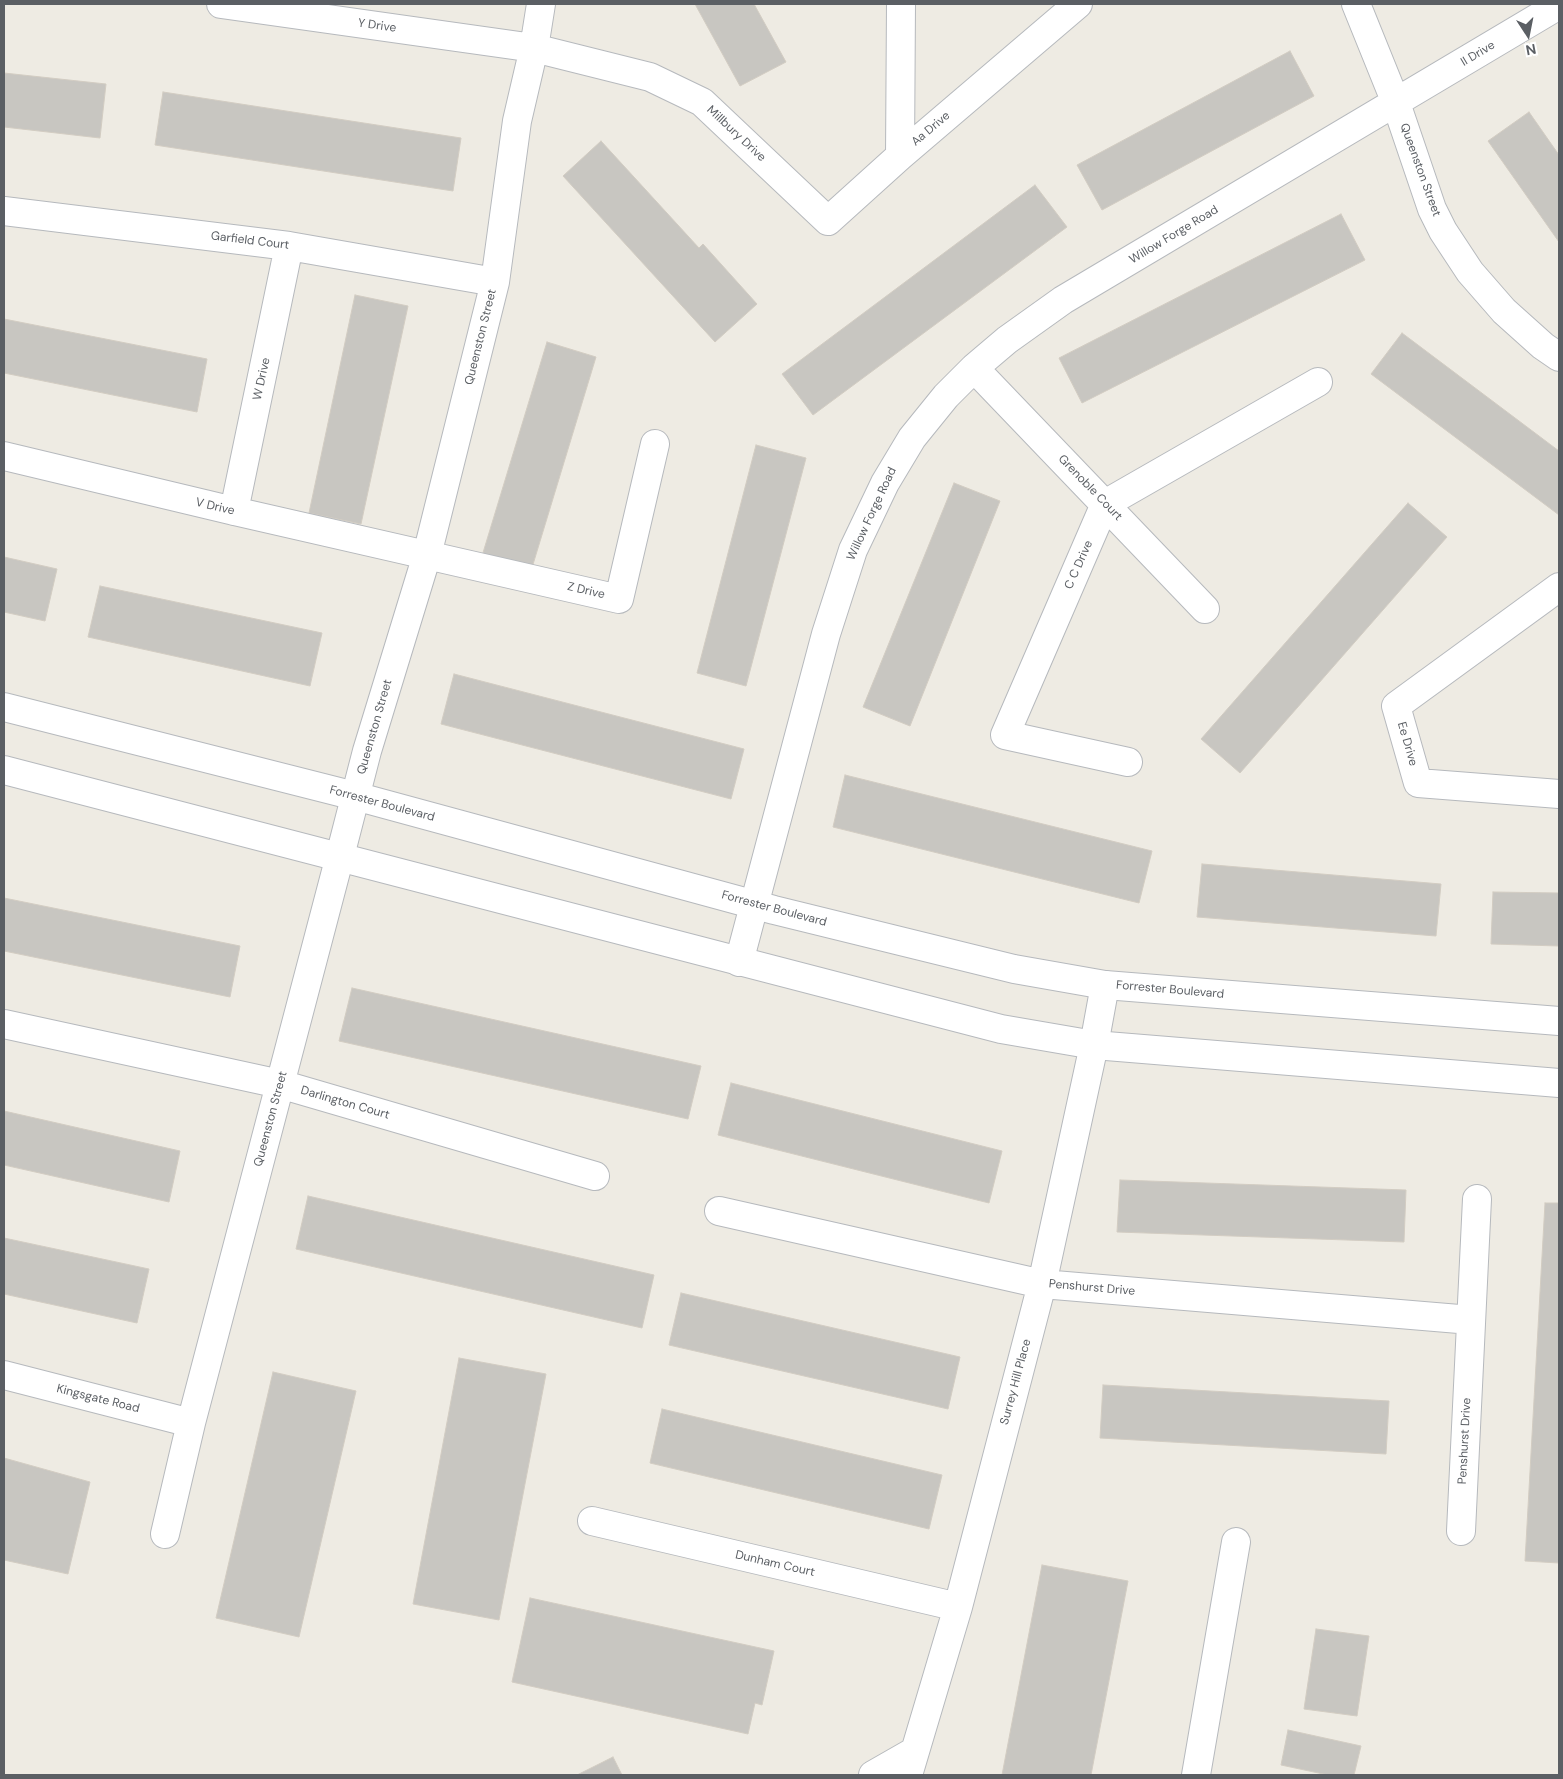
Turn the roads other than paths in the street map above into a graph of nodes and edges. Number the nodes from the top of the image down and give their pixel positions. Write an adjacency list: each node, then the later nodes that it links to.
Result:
1 (221, 4): 7 (street, Y Drive)
2 (541, 4): 7 (street, Queenston Street)
3 (901, 4): 9 (street, Aa Drive)
4 (1078, 4): 9 (street, Aa Drive)
5 (1356, 4): 8 (street, Queenston Street)
6 (1559, 5): 8 (street, II Drive)
7 (534, 48): 9 (street, Millbury Drive); 12 (street, Queenston Street)
8 (1396, 103): 13 (street, Queenston Street); 14 (street, Willow Forge Road)
9 (900, 156)
10 (4, 211): 11 (street, Garfield Court)
11 (289, 246): 12 (street, Garfield Court); 19 (street, W Drive)
12 (495, 282): 20 (street, Queenston Street)
13 (1559, 357)
14 (974, 368): 18 (street, Grenoble Court); 29 (street, Willow Forge Road)
15 (1318, 382): 18 (street)
16 (655, 444): 20 (street, Z Drive)
17 (4, 456): 19 (street, V Drive)
18 (1105, 504): 22 (street, Grenoble Court); 24 (street, C C Drive)
19 (234, 511): 20 (street, V Drive)
20 (427, 555): 27 (street, Queenston Street)
21 (1559, 586): 26 (street, Ee Drive)
22 (1205, 609)
23 (4, 707): 27 (street, Forrester Boulevard)
24 (1128, 762)
25 (4, 770): 28 (street)
26 (1559, 794)
27 (355, 796): 28 (street, Queenston Street); 29 (street, Forrester Boulevard)
28 (340, 856): 30 (street); 36 (street, Queenston Street)
29 (754, 904): 30 (street, Willow Forge Road); 31 (street, Forrester Boulevard)
30 (739, 962): 34 (street)
31 (1105, 985): 32 (street, Forrester Boulevard); 34 (street, Surrey Hill Place)
32 (1559, 1021)
33 (4, 1024): 36 (street, Darlington Court)
34 (1094, 1046): 35 (street); 40 (street, Surrey Hill Place)
35 (1559, 1083)
36 (280, 1084): 37 (street, Darlington Court); 43 (street, Queenston Street)
37 (595, 1176)
38 (1477, 1199): 41 (street, Penshurst Drive)
39 (719, 1211): 40 (street, Penshurst Drive)
40 (1042, 1284): 41 (street, Penshurst Drive); 48 (street, Surrey Hill Place)
41 (1471, 1320): 45 (street, Penshurst Drive)
42 (4, 1375): 43 (street, Kingsgate Road)
43 (191, 1423): 46 (street, Queenston Street)
44 (592, 1521): 48 (street, Dunham Court)
45 (1461, 1531)
46 (166, 1534)
47 (1236, 1542): 51 (street)
48 (958, 1607): 49 (street, Surrey Hill Place)
49 (912, 1763): 50 (street)
50 (873, 1775)
51 (1196, 1775)

